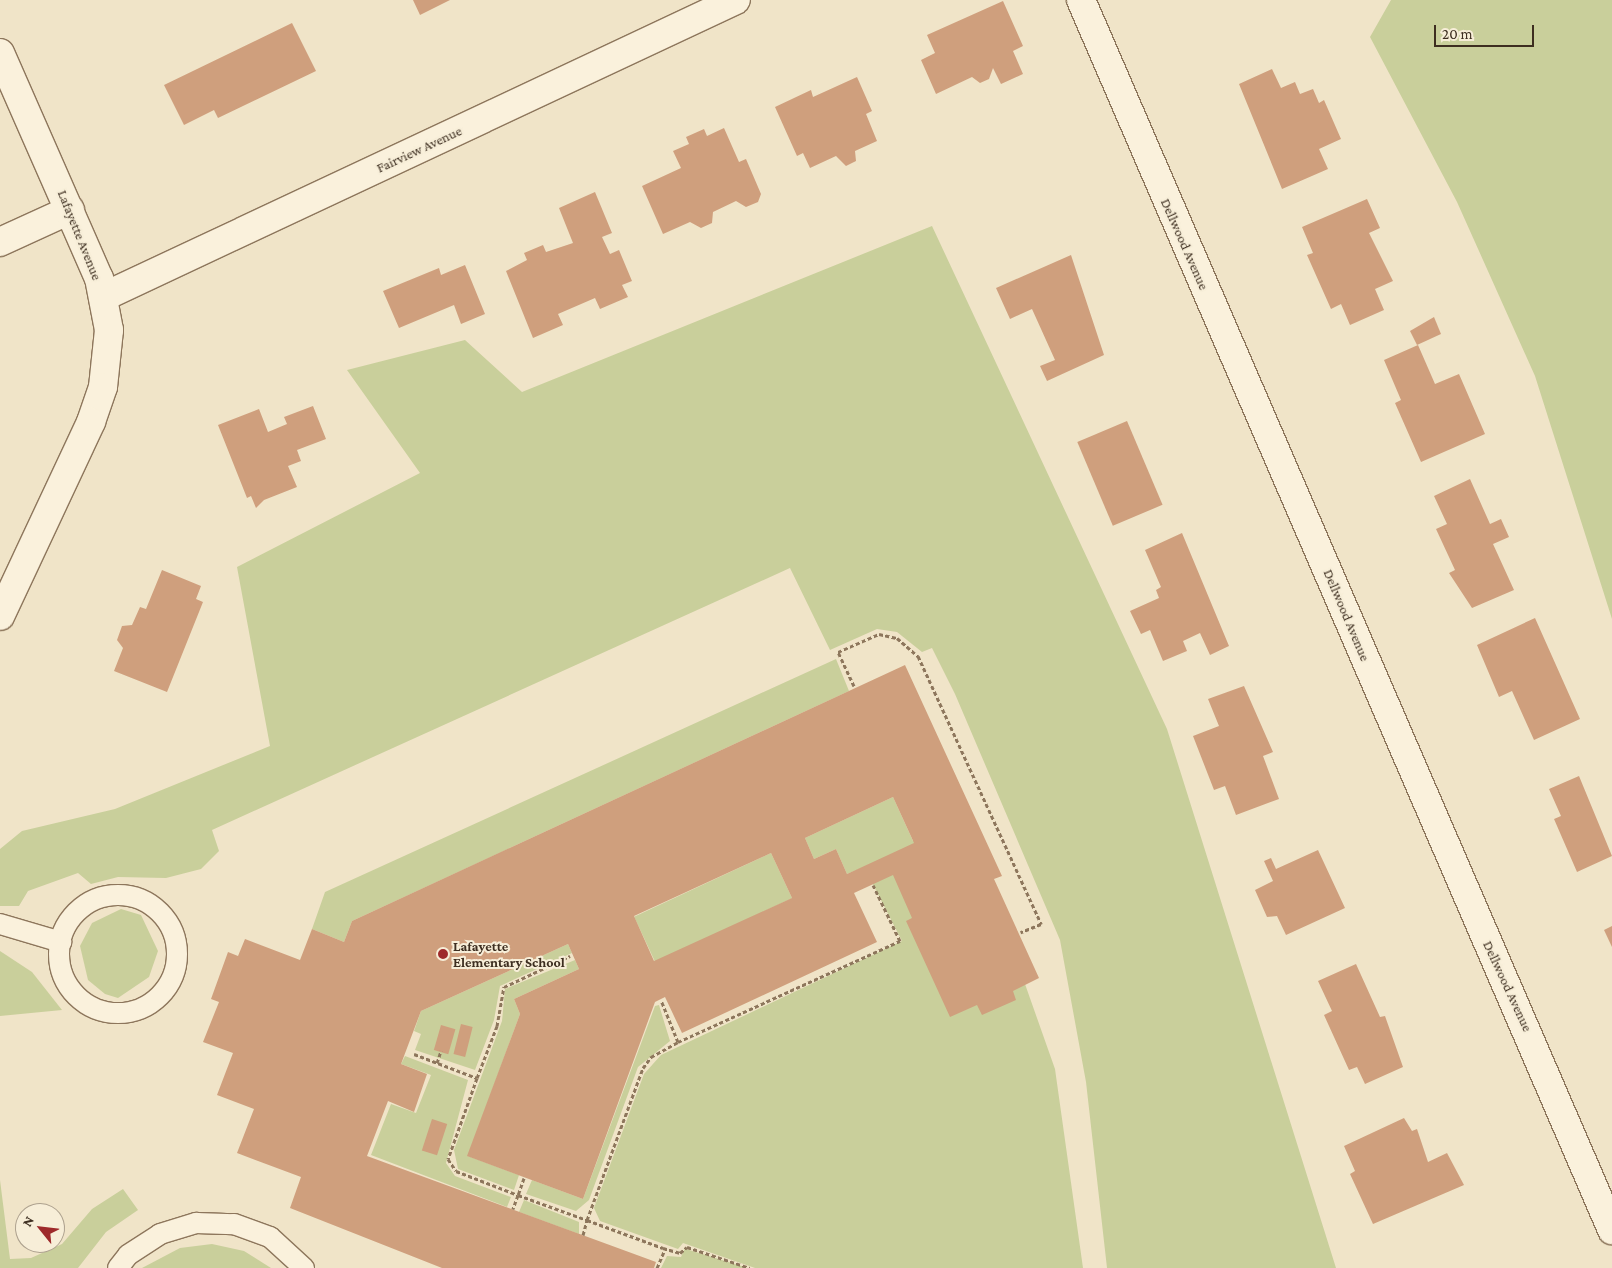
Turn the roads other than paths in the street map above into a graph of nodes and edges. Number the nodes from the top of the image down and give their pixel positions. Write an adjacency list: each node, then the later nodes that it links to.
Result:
1 (736, 0): 6 (street, Fairview Avenue)
2 (1081, 0): 10 (street, Dellwood Avenue)
3 (0, 53): 4 (street, Lafayette Avenue)
4 (70, 210): 5 (street); 6 (street, Lafayette Avenue)
5 (0, 242)
6 (103, 297): 7 (street, Lafayette Avenue)
7 (0, 616)
8 (0, 924): 9 (lane)
9 (61, 942): 9 (lane)
10 (1612, 1230)
11 (118, 1268): 12 (lane)
12 (304, 1268)

